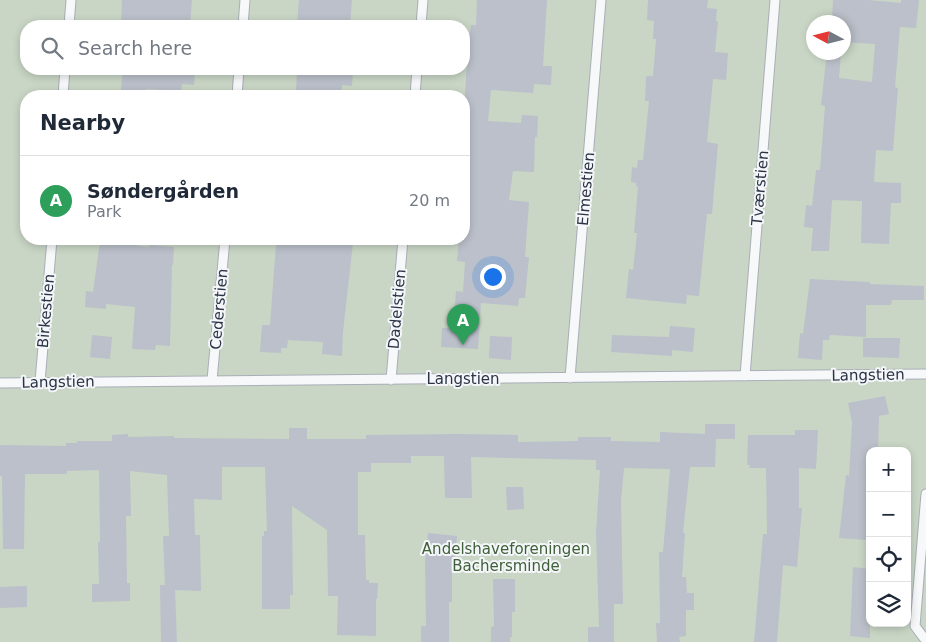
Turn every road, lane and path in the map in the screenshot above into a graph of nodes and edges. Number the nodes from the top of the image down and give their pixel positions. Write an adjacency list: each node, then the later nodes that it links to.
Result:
1 (71, 0): 6 (lane)
2 (245, 0): 7 (lane)
3 (423, 0): 8 (lane)
4 (601, 0): 20 (lane, Elmestien)
5 (775, 0): 19 (lane, Tværstien)
6 (69, 20)
7 (243, 20)
8 (421, 20)
9 (65, 75): 12 (lane)
10 (239, 75): 13 (lane)
11 (417, 75): 14 (lane)
12 (63, 90)
13 (237, 90)
14 (415, 90)
15 (51, 245): 23 (lane, Birkestien)
16 (224, 245): 21 (lane, Cederstien)
17 (402, 245): 22 (lane, Dadelstien)
18 (926, 374): 19 (lane, Langstien)
19 (745, 376): 20 (lane, Langstien)
20 (570, 378): 22 (lane, Langstien)
21 (212, 380): 22 (lane, Langstien); 23 (lane, Langstien)
22 (391, 380)
23 (40, 382): 24 (lane, Langstien)
24 (0, 383)
25 (926, 494): 26 (lane)
26 (925, 638)

